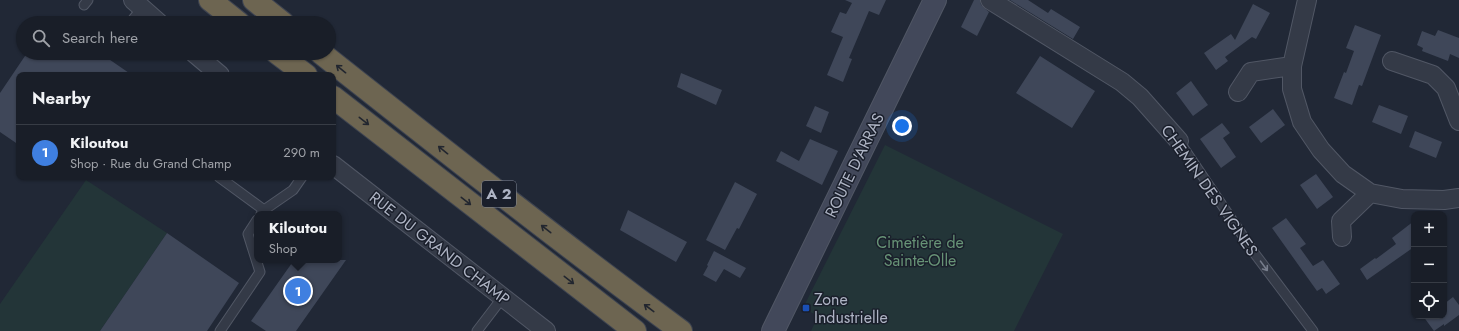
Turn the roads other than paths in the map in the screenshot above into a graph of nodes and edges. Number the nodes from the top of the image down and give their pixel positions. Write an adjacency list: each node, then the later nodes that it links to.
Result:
1 (210, 0): 9 (highway)
2 (254, 0): 10 (highway)
3 (935, 0): 39 (main road, ROUTE D'ARRAS)
4 (990, 0): 21 (street, CHEMIN DES VIGNES)
5 (1307, 0): 15 (street)
6 (138, 4): 7 (lane); 8 (street)
7 (133, 16)
8 (151, 16)
9 (230, 16)
10 (274, 16)
11 (202, 60): 16 (street)
12 (287, 60): 17 (highway)
13 (330, 60): 38 (highway, A 2, one-way to 13)
14 (1392, 61): 20 (street)
15 (1292, 66): 18 (street); 25 (street)
16 (216, 72)
17 (302, 72)
18 (1238, 92)
19 (336, 99): 37 (highway, A 2, one-way to 37)
20 (1459, 120)
21 (1179, 141): 40 (lane, CHEMIN DES VIGNES, one-way to 40)
22 (336, 167): 33 (street, RUE DU GRAND CHAMP)
23 (223, 180): 27 (lane)
24 (300, 180): 28 (lane)
25 (1370, 193): 26 (street); 30 (street)
26 (1459, 198)
27 (261, 211)
28 (263, 211)
29 (254, 225): 31 (lane)
30 (1342, 238)
31 (254, 253)
32 (257, 263): 34 (lane)
33 (503, 297): 35 (lane); 36 (street, RUE DU GRAND CHAMP)
34 (220, 331)
35 (478, 331)
36 (546, 331)
37 (635, 331)
38 (681, 331)
39 (773, 331)
40 (1313, 331)

